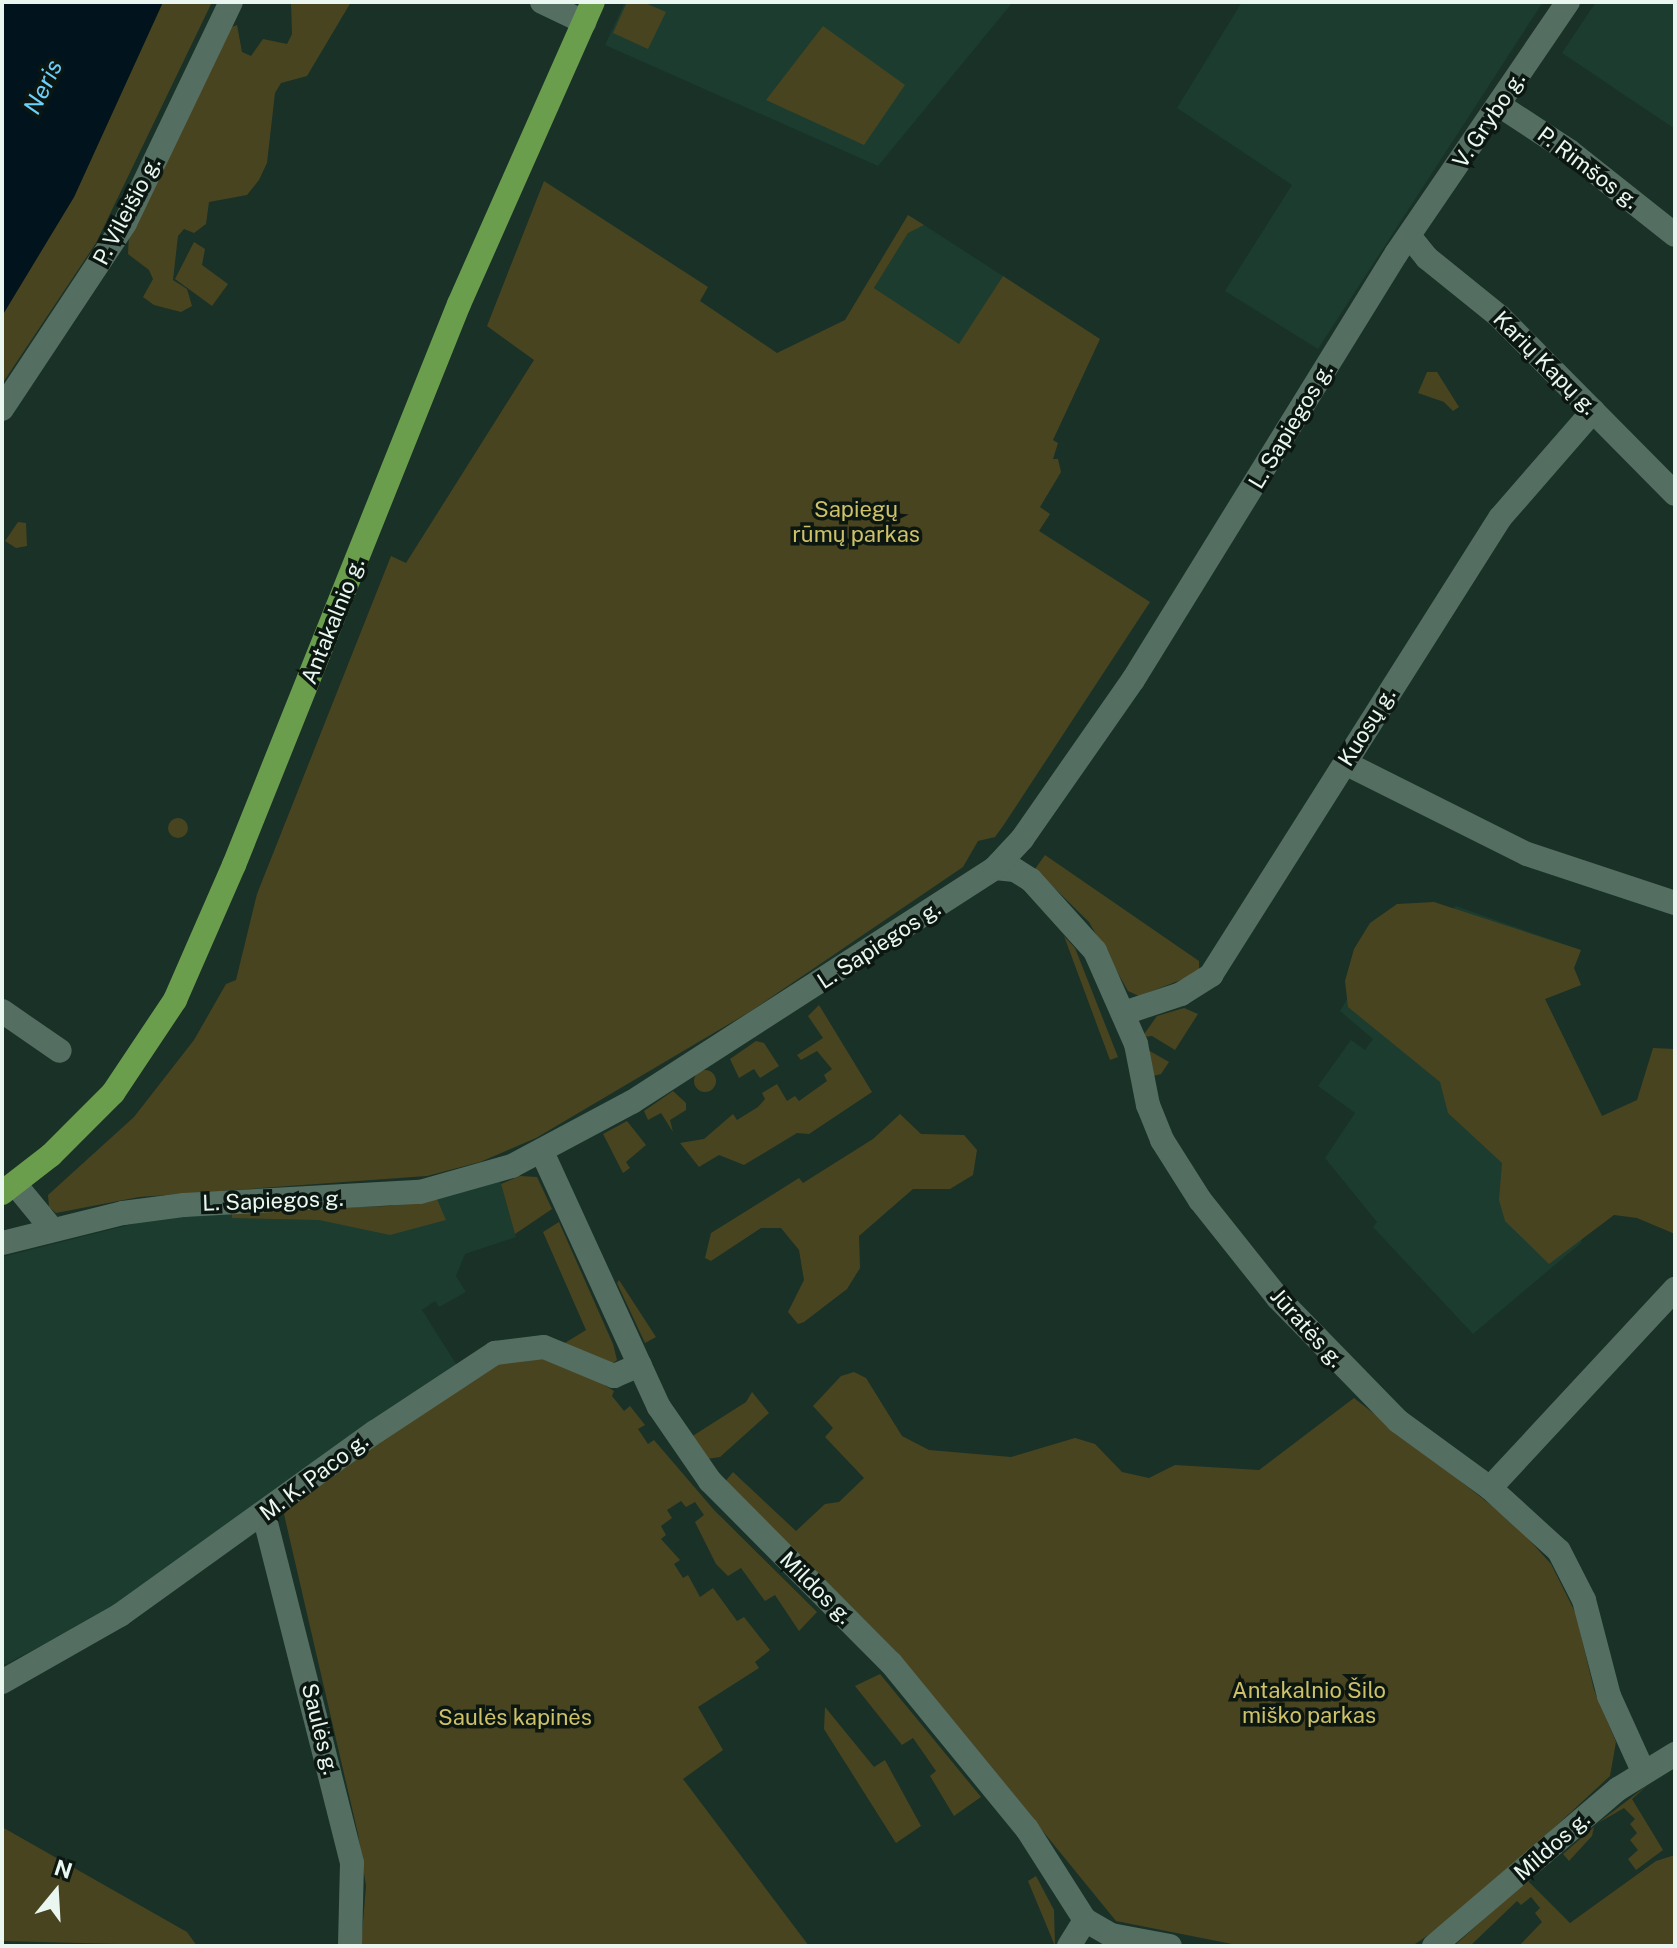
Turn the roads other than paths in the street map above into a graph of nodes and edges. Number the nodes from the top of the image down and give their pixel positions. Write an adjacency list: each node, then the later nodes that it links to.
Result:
1 (231, 2): 8 (street, P. Vileišio g.)
2 (542, 2): 4 (street)
3 (1568, 2): 5 (street, V. Grybo g.)
4 (588, 12): 18 (main road, Antakalnio g.)
5 (1499, 105): 6 (street, P. Rimšos g.); 7 (street, V. Grybo g.)
6 (1675, 235)
7 (1410, 237): 9 (street, Karių Kapų g.); 12 (street, L. Sapiegos g.)
8 (2, 409)
9 (1593, 411): 10 (street, Karių Kapų g.); 11 (street, Kuosų g.)
10 (1675, 494)
11 (1345, 763): 13 (street); 15 (street, Kuosų g.)
12 (995, 868): 15 (street, Jūratės g.); 17 (street, L. Sapiegos g.)
13 (1675, 903)
14 (2, 1011): 16 (street)
15 (1124, 1013): 23 (street, Jūratės g.)
16 (60, 1051)
17 (543, 1154): 19 (street, L. Sapiegos g.); 22 (street, Mildos g.)
18 (9, 1188): 19 (street)
19 (52, 1229): 20 (street, L. Sapiegos g.)
20 (2, 1243)
21 (1675, 1289): 23 (street)
22 (640, 1365): 24 (street, M. K. Paco g.); 28 (street, Mildos g.)
23 (1490, 1488): 27 (street, Jūratės g.)
24 (264, 1515): 25 (street, M. K. Paco g.); 29 (street, Saulės g.)
25 (2, 1682)
26 (1675, 1754): 27 (street, Mildos g.)
27 (1643, 1771): 32 (street, Mildos g.)
28 (1085, 1920): 30 (street); 31 (street)
29 (350, 1946)
30 (1069, 1946)
31 (1170, 1946)
32 (1434, 1946)

